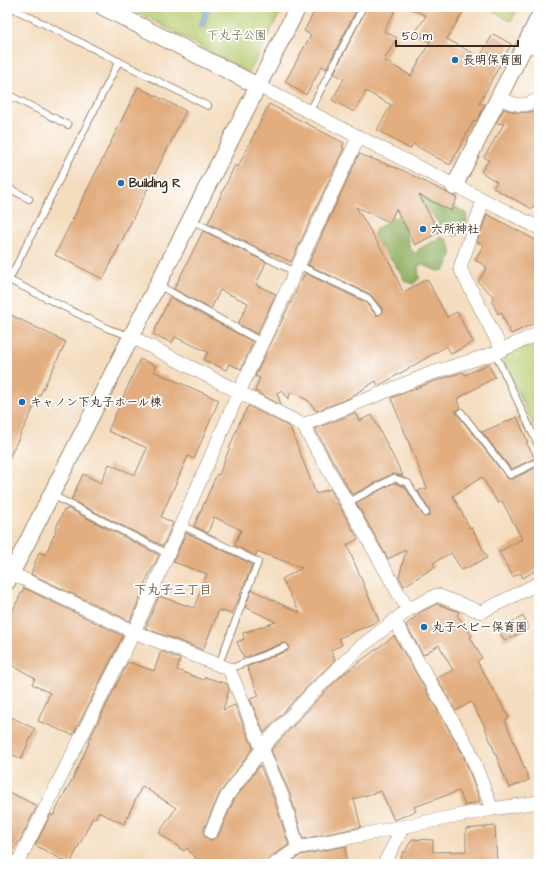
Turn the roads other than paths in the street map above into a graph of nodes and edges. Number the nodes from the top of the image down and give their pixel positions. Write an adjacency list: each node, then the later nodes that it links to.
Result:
1 (10, 7): 7 (lane)
2 (103, 7): 8 (street)
3 (298, 7): 8 (street)
4 (363, 7): 13 (lane)
5 (539, 17): 6 (street)
6 (532, 46): 10 (street)
7 (119, 61): 12 (lane); 23 (lane)
8 (258, 86): 13 (street); 20 (street)
9 (7, 94): 14 (lane)
10 (499, 97): 11 (street); 17 (street)
11 (539, 98)
12 (208, 106)
13 (309, 113): 15 (street)
14 (68, 125)
15 (358, 138): 17 (street); 22 (street)
16 (7, 187): 18 (lane)
17 (454, 187): 19 (street)
18 (29, 198)
19 (483, 201): 21 (street); 29 (street)
20 (189, 219): 22 (lane); 24 (street)
21 (539, 228)
22 (297, 268): 25 (lane); 28 (street)
23 (8, 279): 27 (lane)
24 (157, 284): 27 (street); 28 (lane)
25 (378, 311)
26 (539, 333): 29 (street)
27 (130, 336): 30 (street); 35 (street)
28 (262, 342): 30 (street)
29 (498, 351): 32 (street); 33 (lane)
30 (238, 392): 32 (street); 38 (street)
31 (461, 412): 34 (lane)
32 (303, 425): 36 (street)
33 (539, 447)
34 (539, 461)
35 (51, 494): 39 (lane); 40 (street)
36 (347, 503): 37 (lane); 42 (street)
37 (426, 513)
38 (181, 525): 39 (street); 46 (lane)
39 (168, 554): 44 (street)
40 (9, 578): 44 (street)
41 (539, 583): 42 (street)
42 (408, 610): 43 (street)
43 (394, 620): 47 (street); 49 (street)
44 (134, 632): 46 (street); 55 (street)
45 (285, 647): 46 (lane)
46 (224, 667): 47 (street)
47 (263, 748): 51 (street); 52 (street)
48 (539, 802): 49 (street)
49 (492, 809): 50 (street)
50 (403, 827): 52 (street); 57 (street)
51 (211, 832)
52 (298, 848): 56 (street)
53 (7, 862): 54 (main road)
54 (11, 864)
55 (16, 864)
56 (275, 864)
57 (384, 864)

